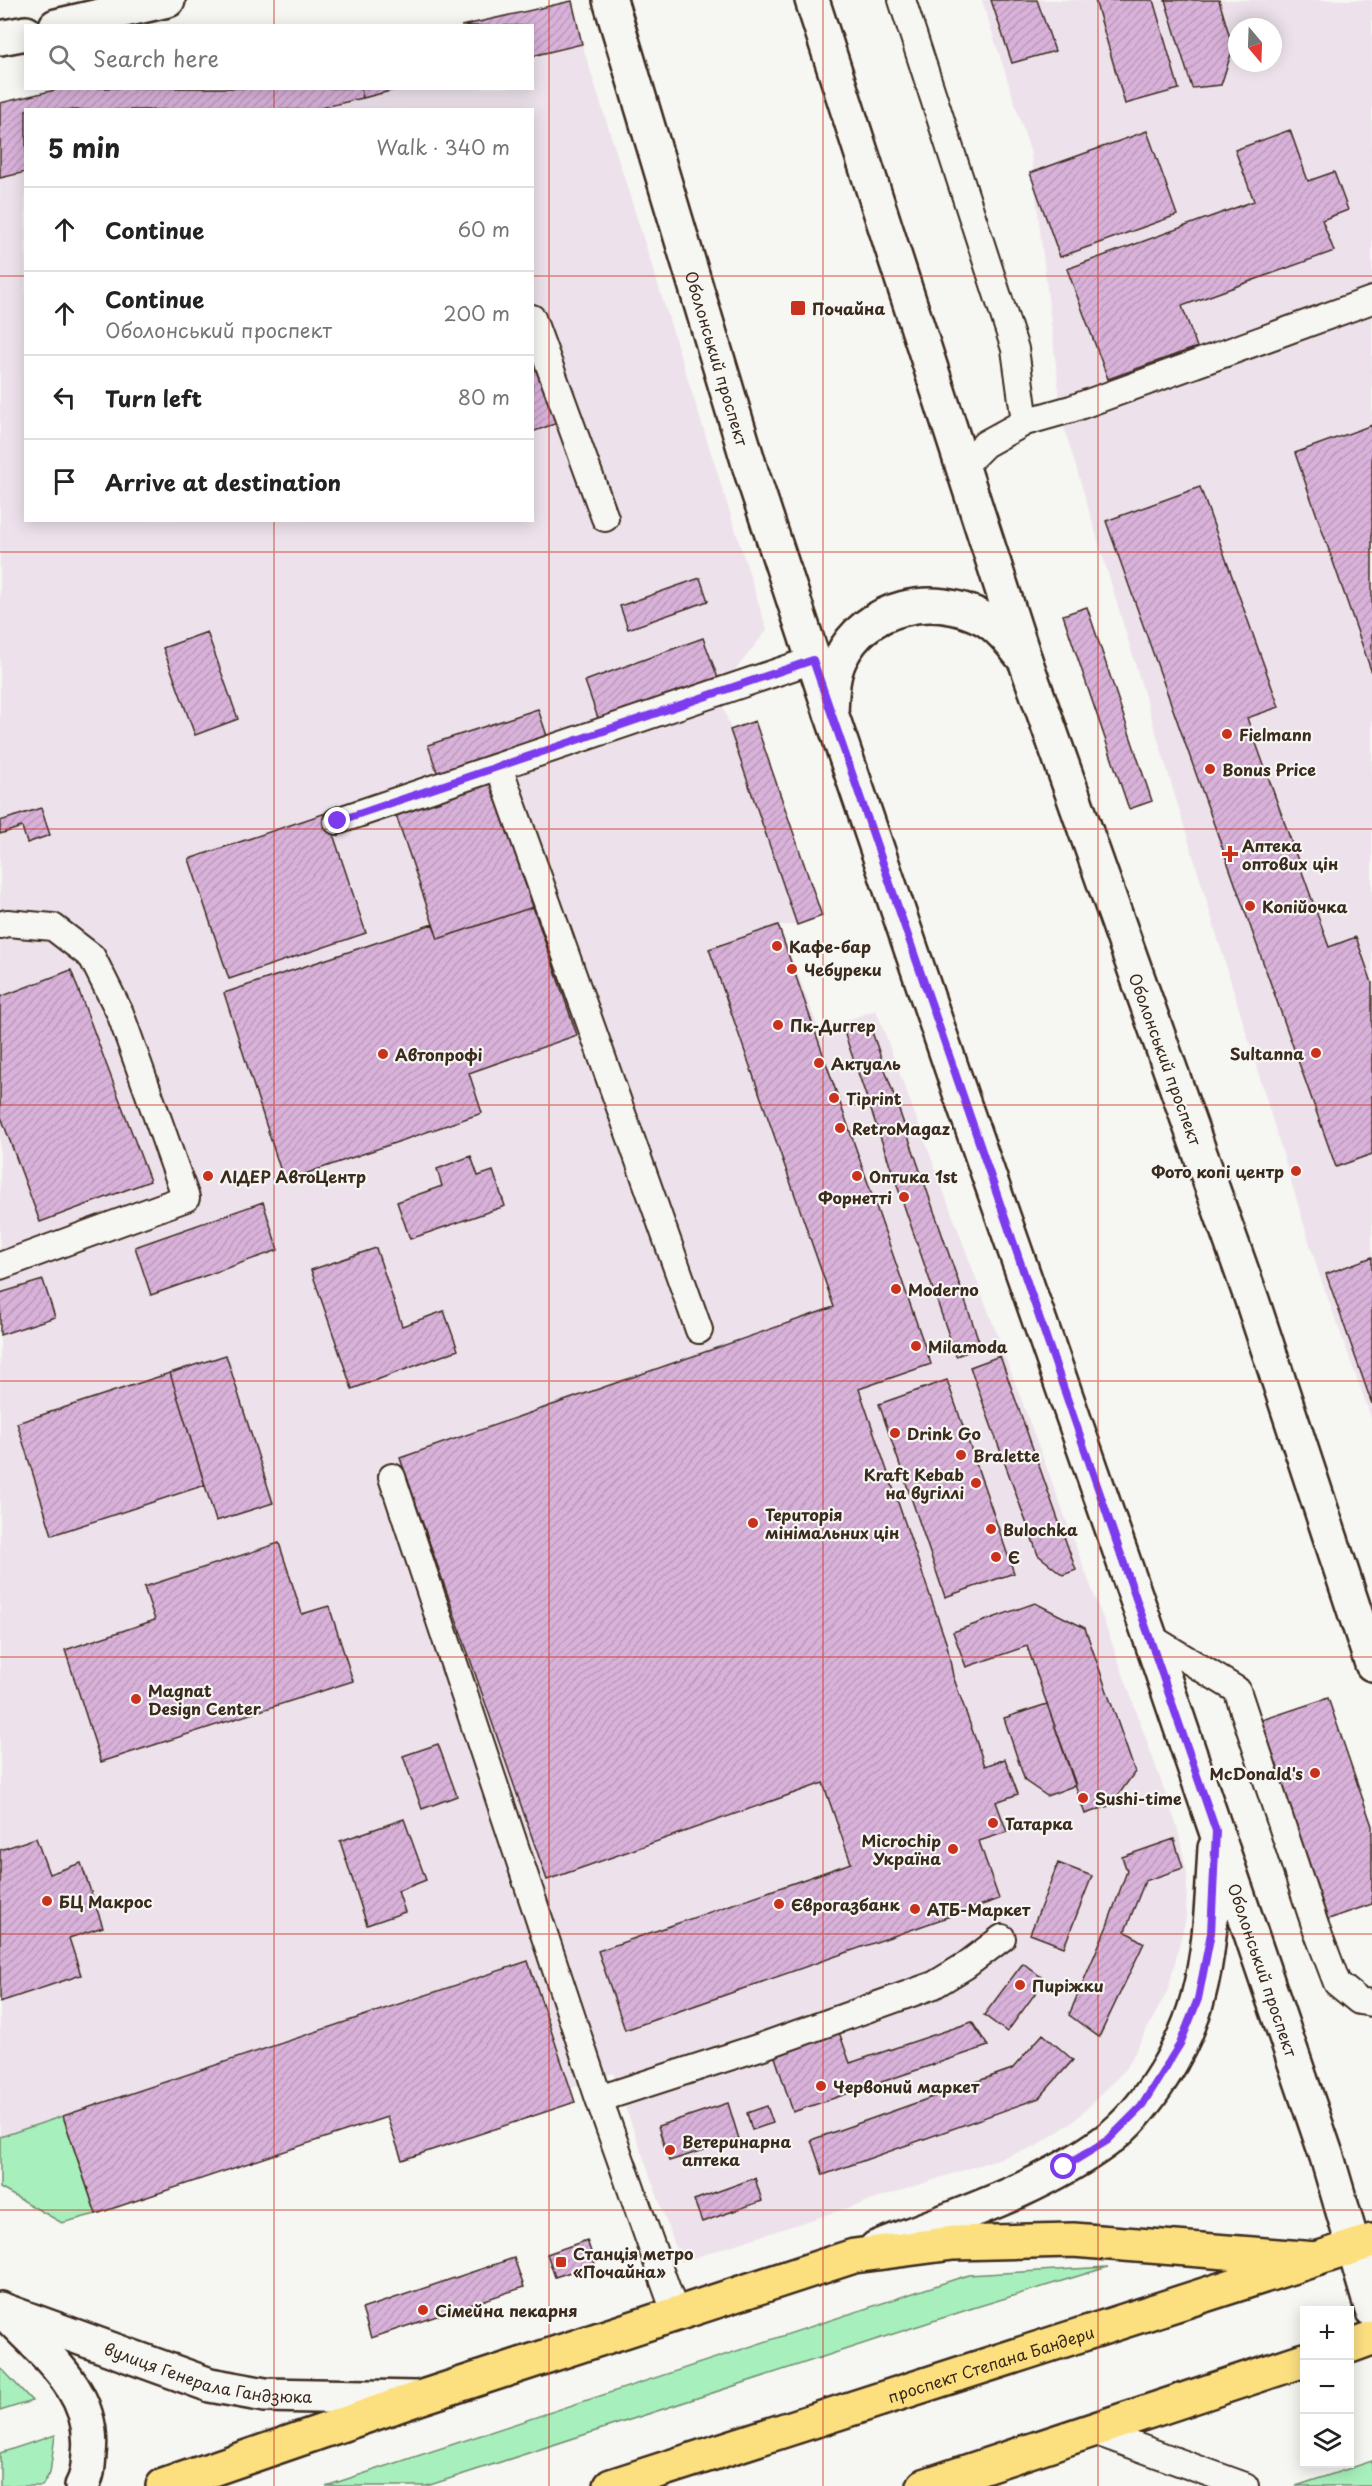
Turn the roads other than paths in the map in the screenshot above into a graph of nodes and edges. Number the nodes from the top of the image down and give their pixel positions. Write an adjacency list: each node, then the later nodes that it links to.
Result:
1 (168, 0): 5 (main road)
2 (610, 0): 13 (main road, Оболонський проспект)
3 (812, 0): 11 (main road, Оболонський проспект)
4 (902, 0): 10 (lane)
5 (65, 24)
6 (24, 33): 7 (main road)
7 (0, 38)
8 (1372, 300): 10 (lane)
9 (534, 324): 12 (lane)
10 (1025, 422): 11 (lane)
11 (962, 468): 14 (main road, Оболонський проспект)
12 (604, 518)
13 (813, 660): 15 (main road, Оболонський проспект); 16 (lane)
14 (1025, 660): 15 (main road, Оболонський проспект); 23 (main road, Оболонський проспект)
15 (831, 713): 22 (main road, Оболонський проспект)
16 (499, 767): 17 (lane); 20 (lane)
17 (338, 821)
18 (0, 925): 19 (lane)
19 (0, 1266)
20 (699, 1330)
21 (392, 1477): 27 (lane)
22 (1150, 1637): 24 (main road, Оболонський проспект); 26 (lane)
23 (1372, 1664)
24 (1216, 1831): 28 (main road, Оболонський проспект); 29 (main road)
25 (1002, 1938): 27 (lane)
26 (1372, 2004)
27 (599, 2099): 33 (lane)
28 (1363, 2244): 30 (main road, проспект Степана Бандери); 31 (main road, Оболонський проспект)
29 (854, 2256): 30 (main road); 33 (main road)
30 (1316, 2259): 42 (main road, проспект Степана Бандери)
31 (1372, 2310)
32 (3, 2311): 37 (main road, вулиця Генерала Гандзюка); 40 (main road, вулиця Генерала Гандзюка)
33 (676, 2315): 37 (main road)
34 (1372, 2338): 35 (main road)
35 (1354, 2345)
36 (1300, 2362): 38 (main road)
37 (419, 2398): 41 (main road)
38 (1091, 2430): 39 (main road); 44 (lane)
39 (956, 2479): 43 (main road)
40 (82, 2486)
41 (163, 2486)
42 (611, 2486)
43 (924, 2486)
44 (1245, 2486)

